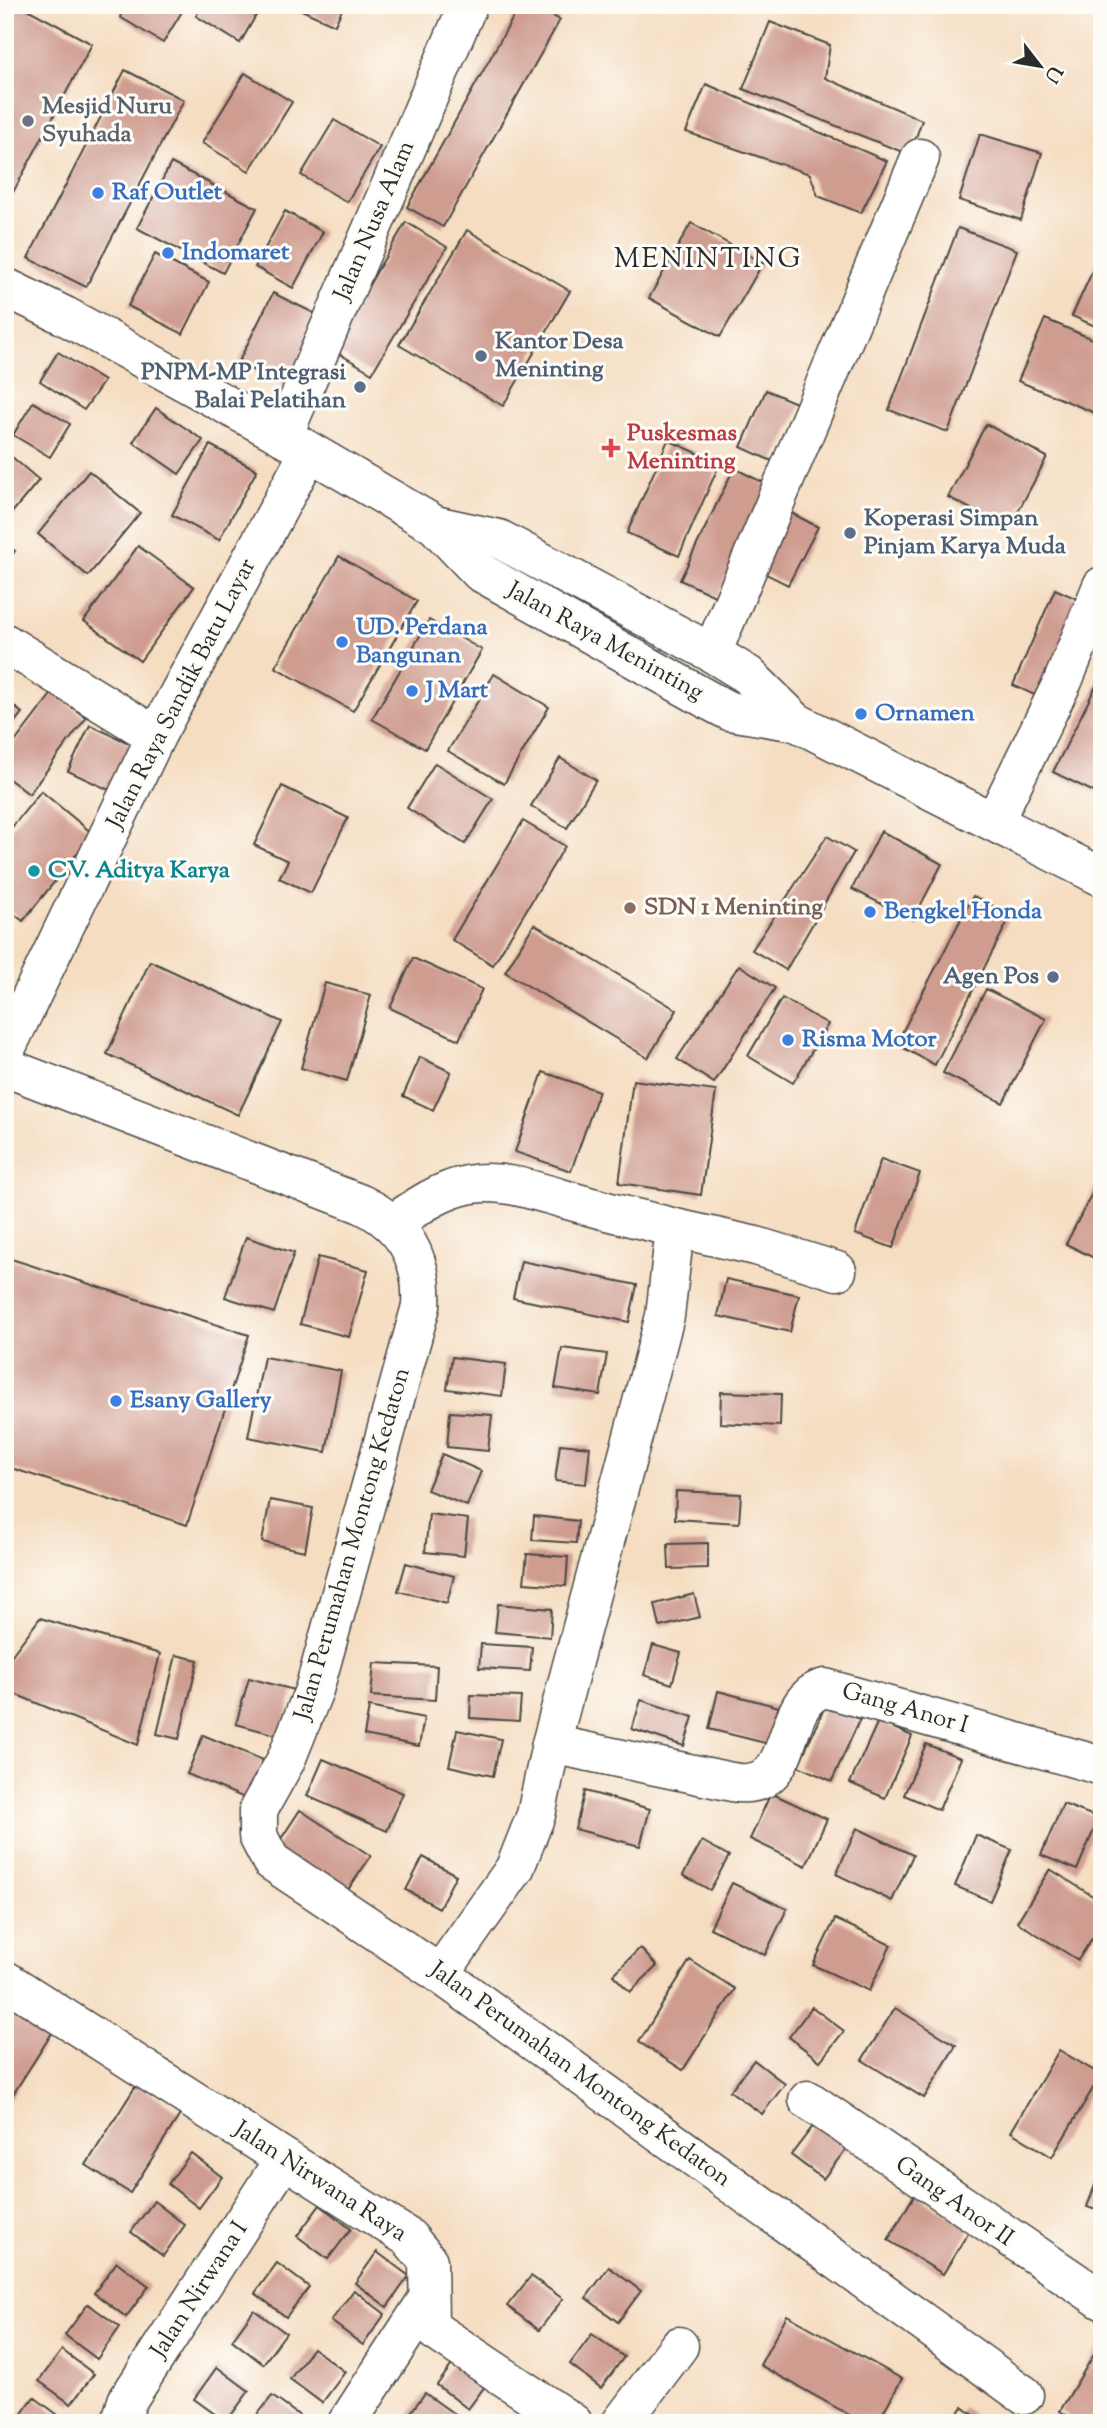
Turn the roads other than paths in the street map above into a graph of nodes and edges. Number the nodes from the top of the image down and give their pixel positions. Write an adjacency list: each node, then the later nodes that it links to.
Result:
1 (468, 5): 4 (main road, Jalan Nusa Alam)
2 (920, 158): 8 (main road)
3 (5, 287): 4 (main road, Jalan Raya Meninting)
4 (296, 444): 5 (main road, Jalan Raya Meninting); 10 (main road, Jalan Raya Sandik Batu Layar)
5 (435, 525): 8 (main road, Jalan Raya Meninting); 9 (main road, Jalan Raya Meninting)
6 (1102, 586): 11 (main road)
7 (5, 643): 10 (main road)
8 (712, 653): 9 (main road, Jalan Raya Meninting)
9 (796, 722): 11 (main road, Jalan Raya Meninting)
10 (156, 736): 13 (main road, Jalan Raya Sandik Batu Layar)
11 (994, 822): 12 (main road, Jalan Raya Meninting)
12 (1102, 877)
13 (5, 1051)
14 (5, 1067): 15 (main road, Jalan Perumahan Montong Kedaton)
15 (393, 1224): 16 (main road); 20 (main road, Jalan Perumahan Montong Kedaton)
16 (675, 1228): 17 (main road); 18 (main road)
17 (836, 1271)
18 (551, 1744): 19 (main road, Gang Anor I); 20 (main road)
19 (1102, 1766)
20 (440, 1974): 27 (main road, Jalan Perumahan Montong Kedaton)
21 (5, 1980): 23 (main road, Jalan Nirwana Raya)
22 (808, 2101): 25 (main road, Gang Anor II)
23 (284, 2159): 24 (main road, Jalan Nirwana Raya); 28 (main road, Jalan Nirwana I)
24 (427, 2300): 29 (main road); 30 (main road, Jalan Nirwana Raya)
25 (1102, 2300)
26 (679, 2346): 31 (main road)
27 (1024, 2395)
28 (125, 2423)
29 (346, 2423)
30 (573, 2423)
31 (621, 2423)

